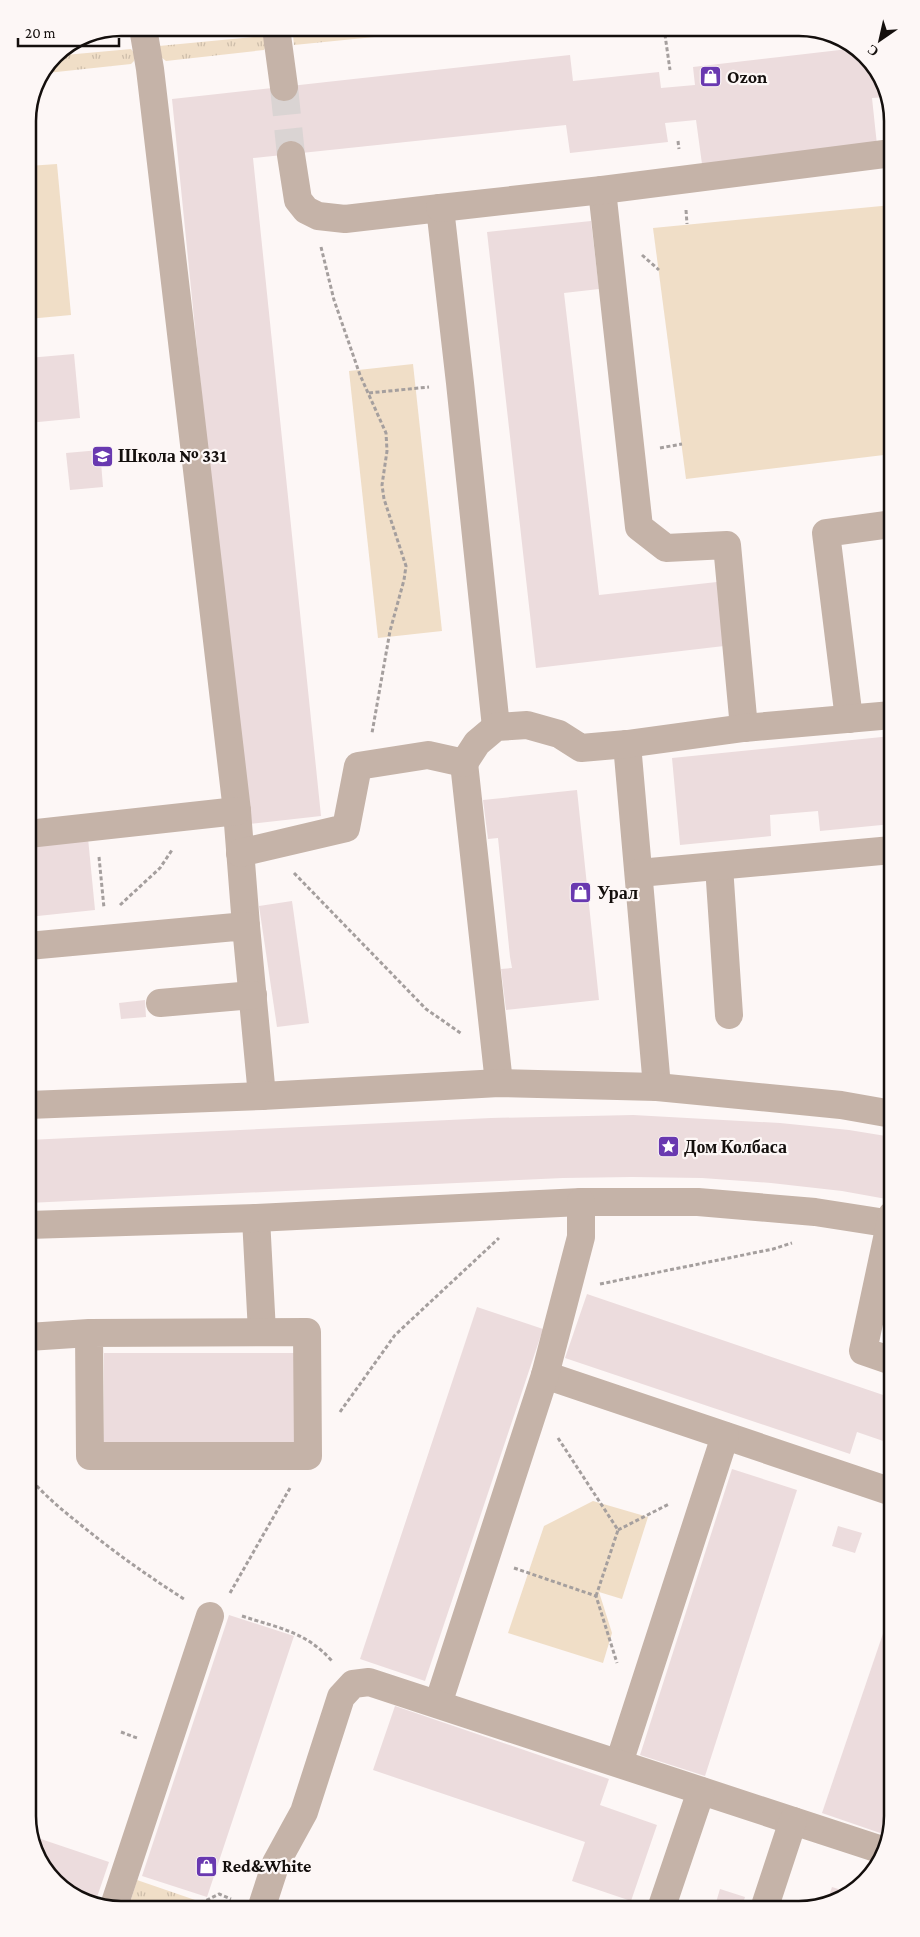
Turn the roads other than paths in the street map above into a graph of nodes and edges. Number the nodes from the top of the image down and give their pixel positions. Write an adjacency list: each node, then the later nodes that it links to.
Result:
1 (144, 36): 15 (lane)
2 (277, 36): 3 (lane)
3 (284, 87)
4 (884, 154): 6 (lane)
5 (291, 155): 7 (lane)
6 (602, 190): 7 (lane); 12 (lane)
7 (440, 208): 11 (lane)
8 (884, 525): 10 (lane)
9 (884, 716): 10 (lane)
10 (849, 719): 12 (lane)
11 (496, 728): 13 (lane); 14 (lane)
12 (744, 728): 13 (lane)
13 (627, 744): 20 (lane)
14 (464, 763): 18 (lane); 26 (lane)
15 (237, 812): 16 (lane); 18 (lane)
16 (36, 833)
17 (884, 851): 19 (lane)
18 (240, 853): 21 (lane)
19 (719, 866): 20 (lane); 25 (lane)
20 (639, 873): 27 (lane)
21 (246, 926): 22 (lane); 23 (lane)
22 (36, 944)
23 (253, 995): 24 (lane); 28 (lane)
24 (160, 1003)
25 (729, 1015)
26 (499, 1083): 27 (lane); 28 (lane)
27 (657, 1087): 30 (lane)
28 (262, 1096): 29 (lane)
29 (36, 1105)
30 (884, 1113)
31 (581, 1202): 32 (lane); 33 (lane); 40 (lane)
32 (256, 1218): 34 (lane); 36 (lane)
33 (884, 1220)
34 (36, 1225)
35 (884, 1257): 39 (lane)
36 (262, 1332): 37 (lane); 37 (lane)
37 (89, 1333): 38 (lane)
38 (36, 1336)
39 (884, 1358)
40 (545, 1375): 41 (lane); 44 (lane)
41 (725, 1436): 42 (lane); 45 (lane)
42 (884, 1489)
43 (216, 1612): 49 (lane)
44 (438, 1704): 45 (lane); 50 (lane)
45 (619, 1763): 46 (lane)
46 (701, 1791): 47 (lane); 51 (lane)
47 (793, 1821): 48 (lane); 52 (lane)
48 (877, 1848)
49 (115, 1901)
50 (264, 1901)
51 (664, 1901)
52 (767, 1901)

